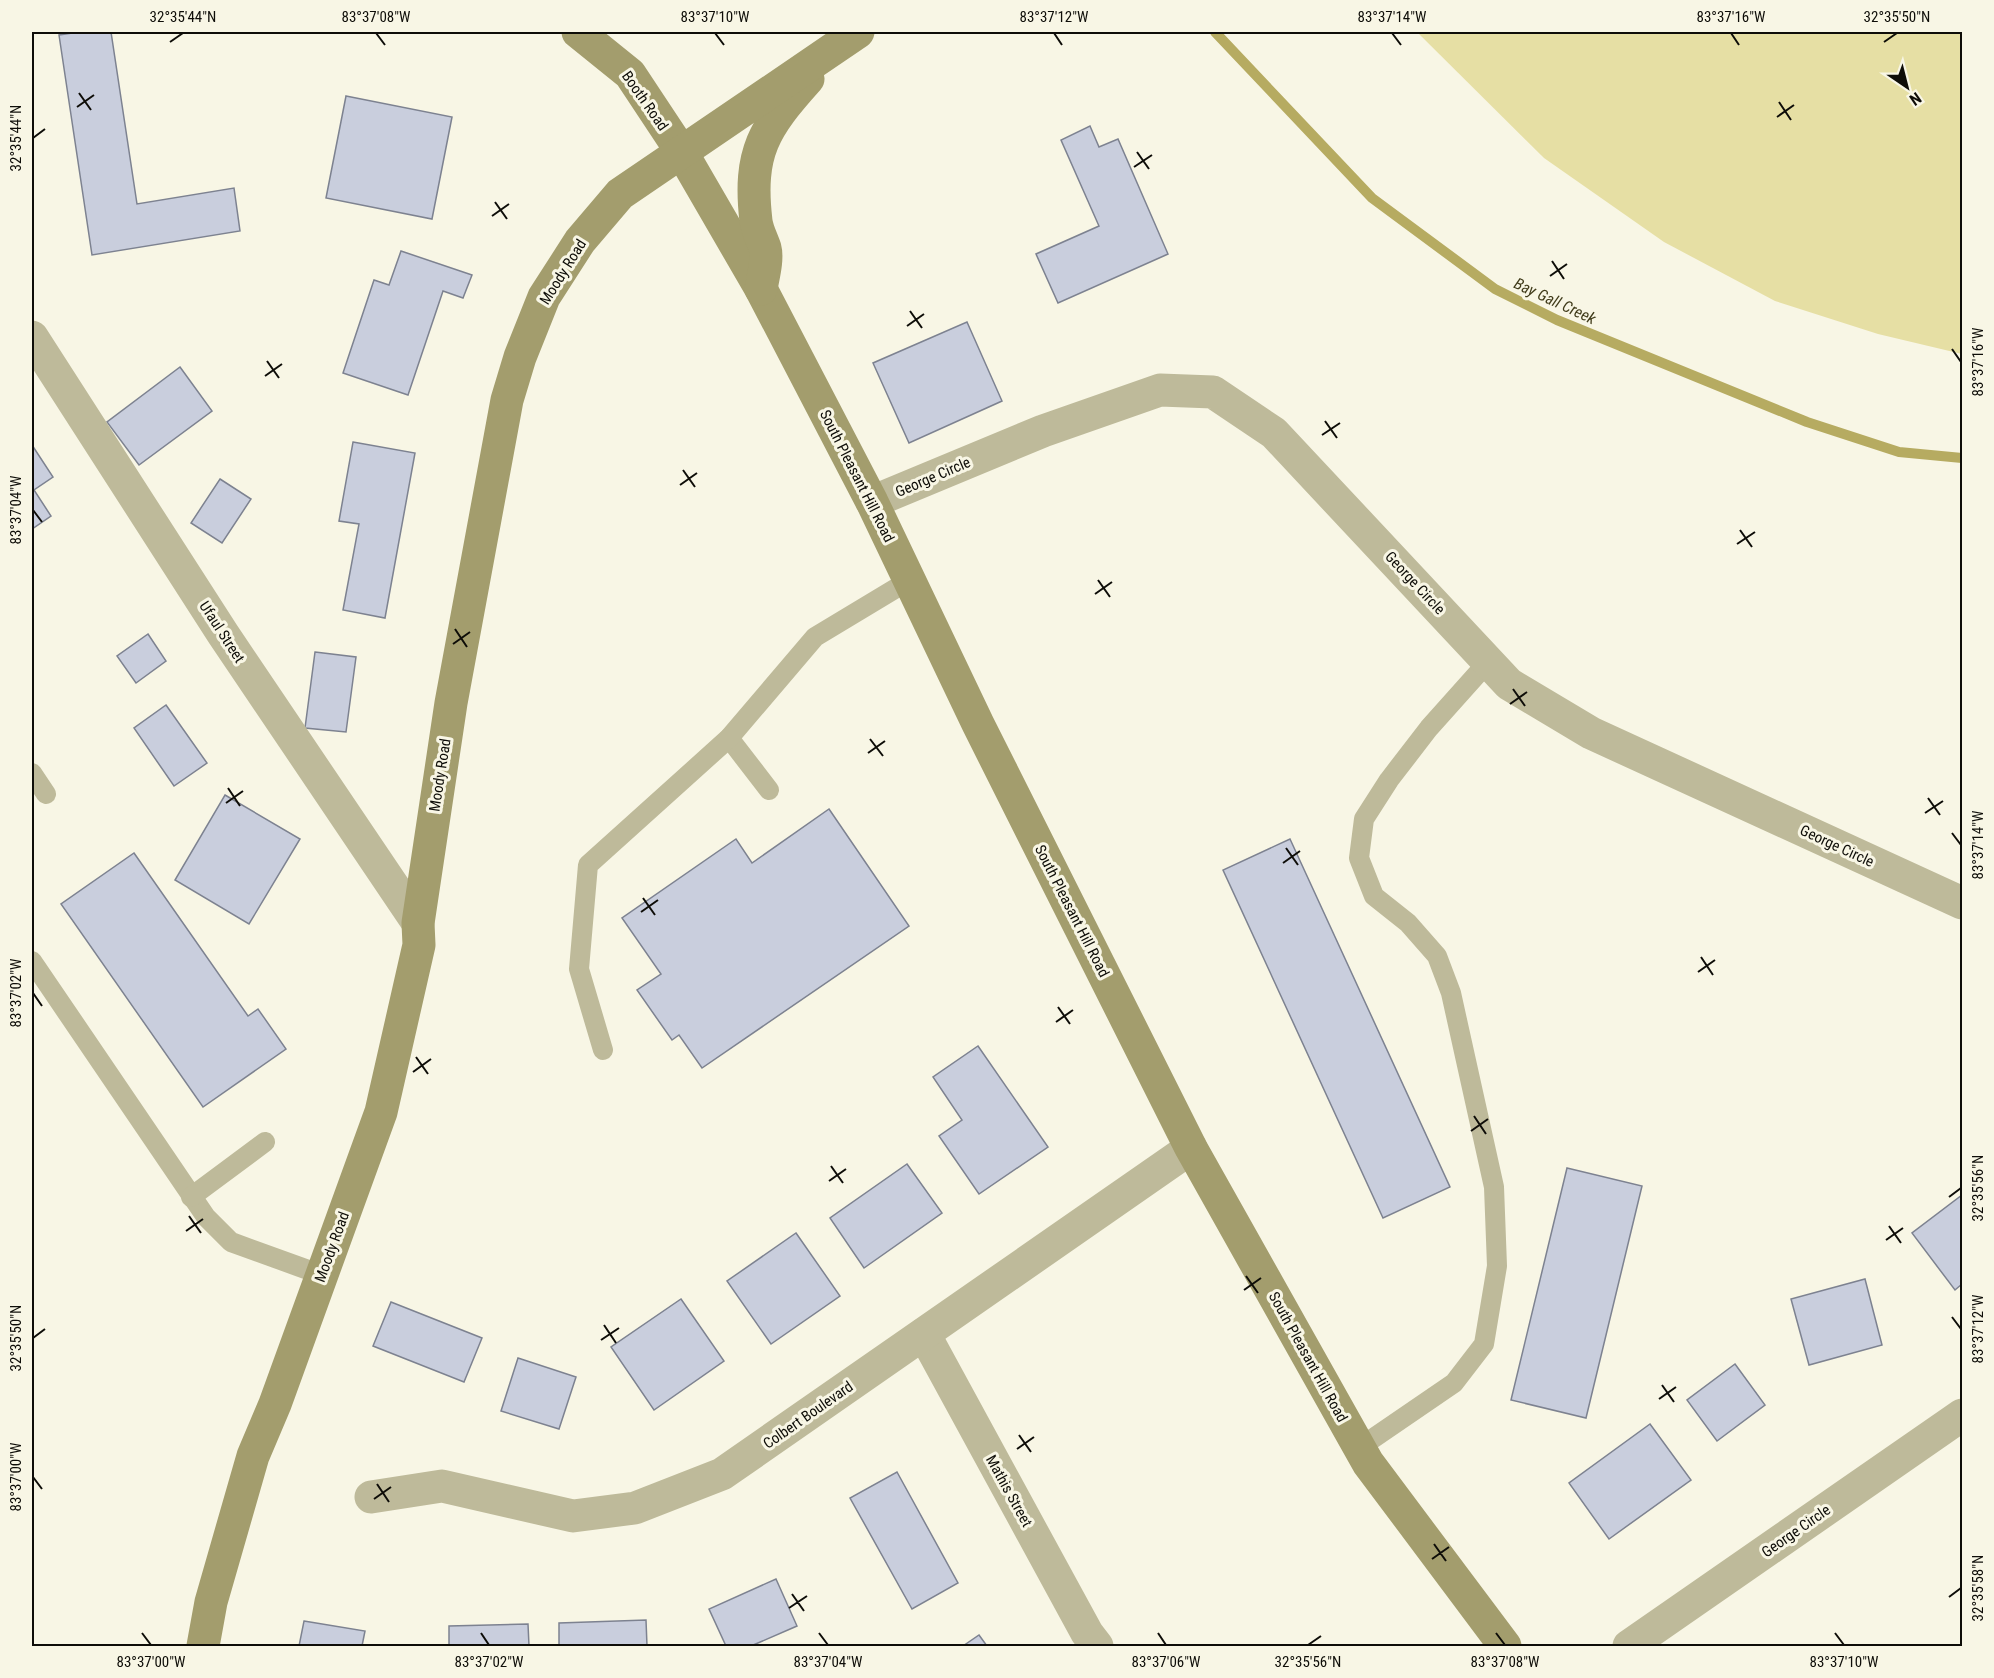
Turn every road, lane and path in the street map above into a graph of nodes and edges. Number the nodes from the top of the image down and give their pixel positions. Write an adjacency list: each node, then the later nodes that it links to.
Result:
1 (578, 32): 3 (street, Booth Road)
2 (848, 39): 3 (street, Moody Road); 4 (street)
3 (681, 151): 4 (street, South Pleasant Hill Road); 14 (street, Moody Road)
4 (761, 289): 6 (street, South Pleasant Hill Road)
5 (32, 338): 14 (street, Ufaul Street)
6 (872, 502): 7 (street, South Pleasant Hill Road); 8 (street, George Circle)
7 (908, 581): 9 (lane); 18 (street, South Pleasant Hill Road)
8 (1488, 662): 13 (street, George Circle); 23 (lane)
9 (729, 738): 11 (lane); 16 (lane)
10 (32, 774): 12 (lane)
11 (769, 790)
12 (46, 794)
13 (1962, 903)
14 (418, 923): 20 (street, Moody Road)
15 (32, 961): 19 (lane)
16 (603, 1050)
17 (265, 1142): 19 (lane)
18 (1191, 1148): 21 (street, Colbert Boulevard); 23 (street, South Pleasant Hill Road)
19 (191, 1197): 20 (lane)
20 (322, 1275): 25 (street, Moody Road)
21 (924, 1334): 24 (street, Colbert Boulevard); 26 (street, Mathis Street)
22 (1962, 1415): 28 (street, George Circle)
23 (1359, 1448): 27 (street, South Pleasant Hill Road)
24 (371, 1497)
25 (203, 1647)
26 (1097, 1647)
27 (1505, 1647)
28 (1629, 1647)

